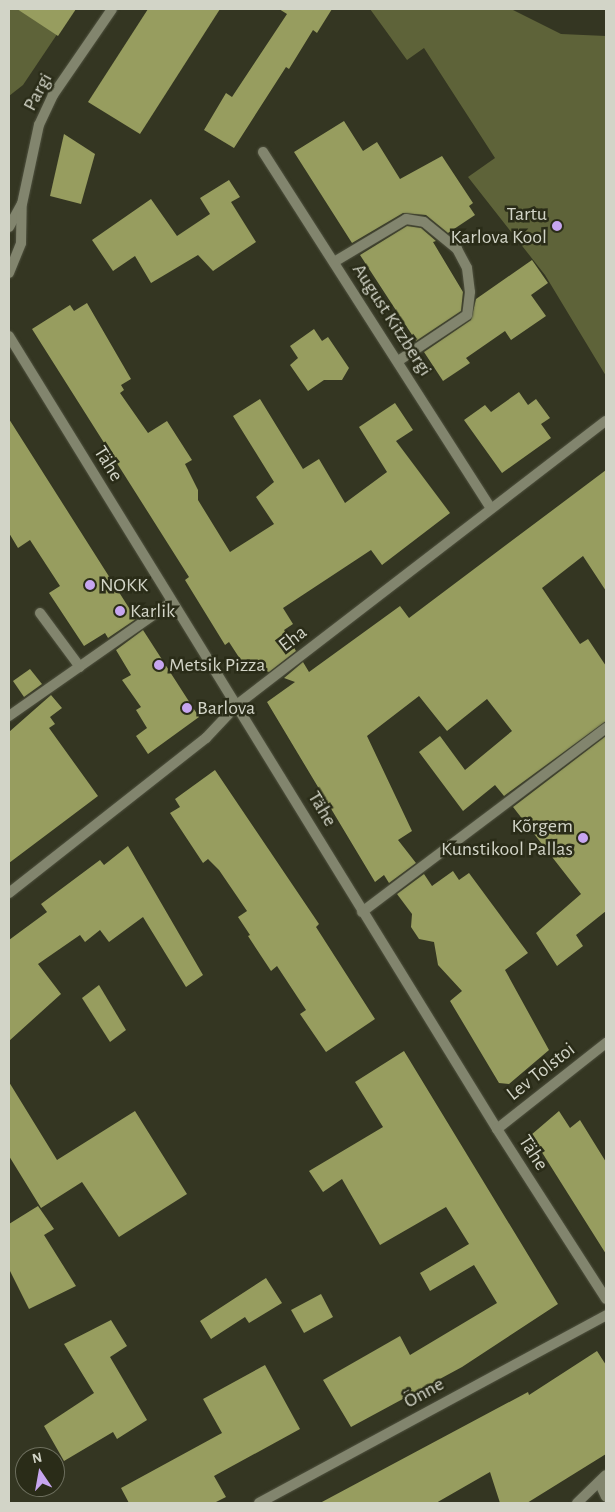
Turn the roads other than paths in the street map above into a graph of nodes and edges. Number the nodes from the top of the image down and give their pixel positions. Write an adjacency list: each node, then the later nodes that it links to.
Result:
1 (112, 9): 3 (street, Pargi)
2 (262, 152): 5 (street, August Kitzbergi)
3 (22, 204): 4 (street, Pargi); 6 (street, Pargi)
4 (9, 227)
5 (334, 262): 8 (street, August Kitzbergi); 8 (street)
6 (9, 273)
7 (9, 336): 11 (street, Tähe)
8 (398, 360): 10 (street, August Kitzbergi)
9 (606, 421): 10 (street, Eha)
10 (492, 508): 14 (street, Eha)
11 (172, 602): 13 (street); 14 (street, Tähe)
12 (40, 612): 13 (street)
13 (80, 667): 15 (street)
14 (238, 704): 17 (street, Eha); 18 (street, Tähe)
15 (9, 716)
16 (606, 728): 18 (street)
17 (9, 893)
18 (362, 912): 20 (street, Tähe)
19 (606, 1043): 20 (street, Lev Tolstoi)
20 (497, 1129): 21 (street, Tähe)
21 (606, 1299)
22 (606, 1315): 25 (street, Õnne)
23 (603, 1480): 24 (street); 26 (street)
24 (606, 1497)
25 (259, 1503)
26 (577, 1503)

